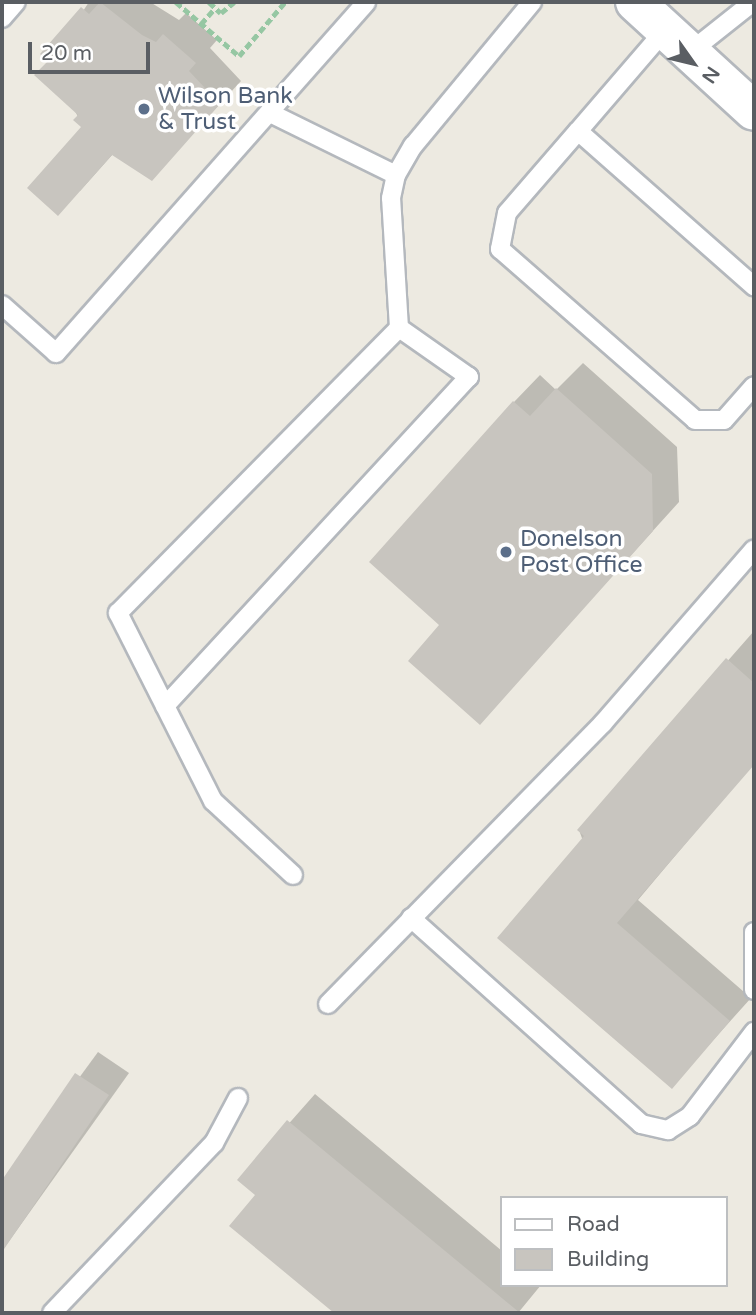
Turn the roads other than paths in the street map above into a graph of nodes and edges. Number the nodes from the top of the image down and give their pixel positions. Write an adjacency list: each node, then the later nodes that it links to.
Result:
1 (16, 2): 6 (lane)
2 (366, 2): 9 (lane)
3 (532, 2): 11 (lane)
4 (635, 2): 7 (main road)
5 (753, 2): 7 (lane)
6 (2, 18)
7 (678, 41): 8 (main road); 10 (lane)
8 (754, 111)
9 (270, 113): 11 (lane); 13 (lane)
10 (578, 131): 12 (lane); 15 (lane)
11 (396, 175): 14 (lane)
12 (754, 286)
13 (2, 305)
14 (399, 328): 17 (lane); 17 (lane)
15 (754, 386)
16 (754, 549): 19 (lane)
17 (165, 706): 18 (lane)
18 (293, 875)
19 (411, 918): 22 (lane); 23 (lane)
20 (754, 932): 21 (lane)
21 (754, 990)
22 (328, 1004)
23 (754, 1032)
24 (238, 1098): 25 (lane)
25 (52, 1313)

